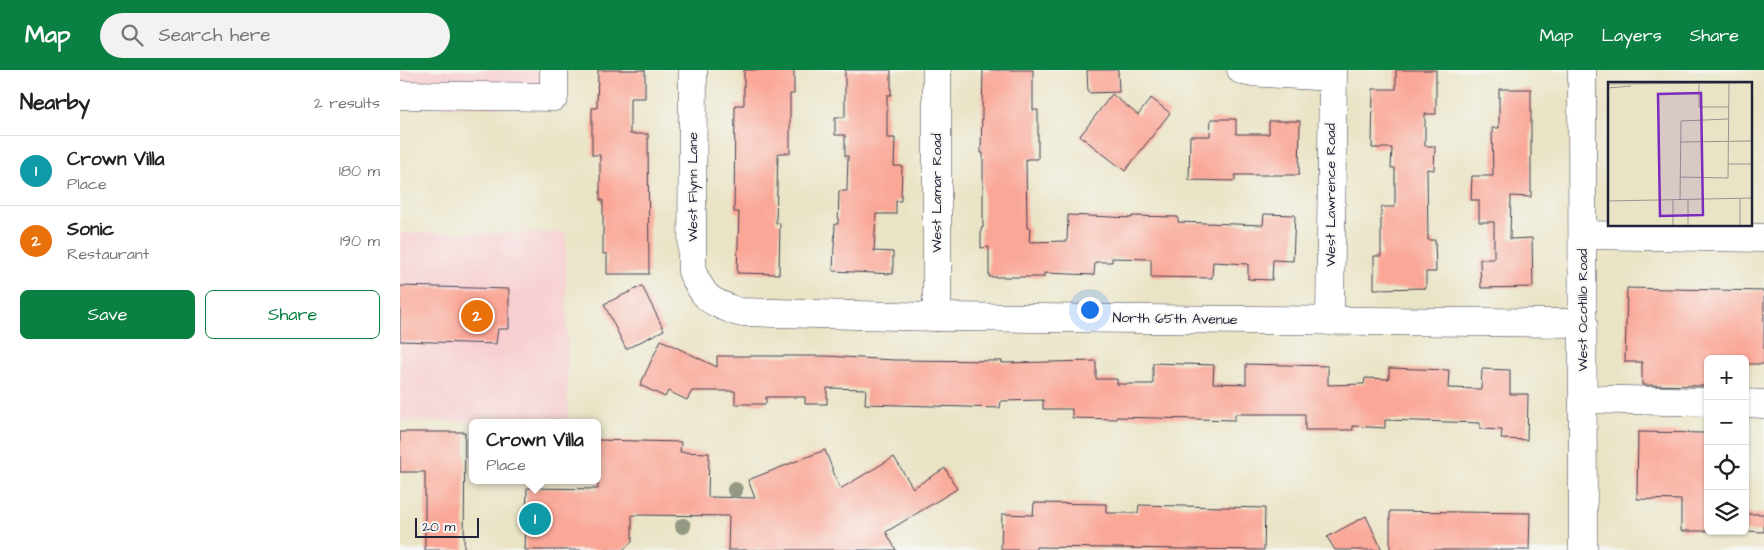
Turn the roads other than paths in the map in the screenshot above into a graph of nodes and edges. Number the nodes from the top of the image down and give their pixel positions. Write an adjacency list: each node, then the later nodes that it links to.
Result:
1 (554, 70): 7 (street)
2 (693, 70): 10 (street, West Flynn Lane)
3 (937, 70): 11 (street, West Lamar Road)
4 (1241, 70): 6 (street)
5 (1582, 70): 8 (street, West Ocotillo Road)
6 (1332, 73): 12 (street, West Lawrence Road)
7 (400, 95)
8 (1583, 235): 9 (street); 13 (street, West Ocotillo Road)
9 (1764, 238)
10 (709, 300): 11 (street, North 65th Avenue)
11 (937, 317): 12 (street, North 65th Avenue)
12 (1330, 321): 13 (street, North 65th Avenue)
13 (1583, 323): 14 (street, West Ocotillo Road)
14 (1583, 399): 15 (street); 18 (street, West Ocotillo Road)
15 (1704, 402)
16 (1749, 403): 17 (street)
17 (1764, 404)
18 (1584, 550)

